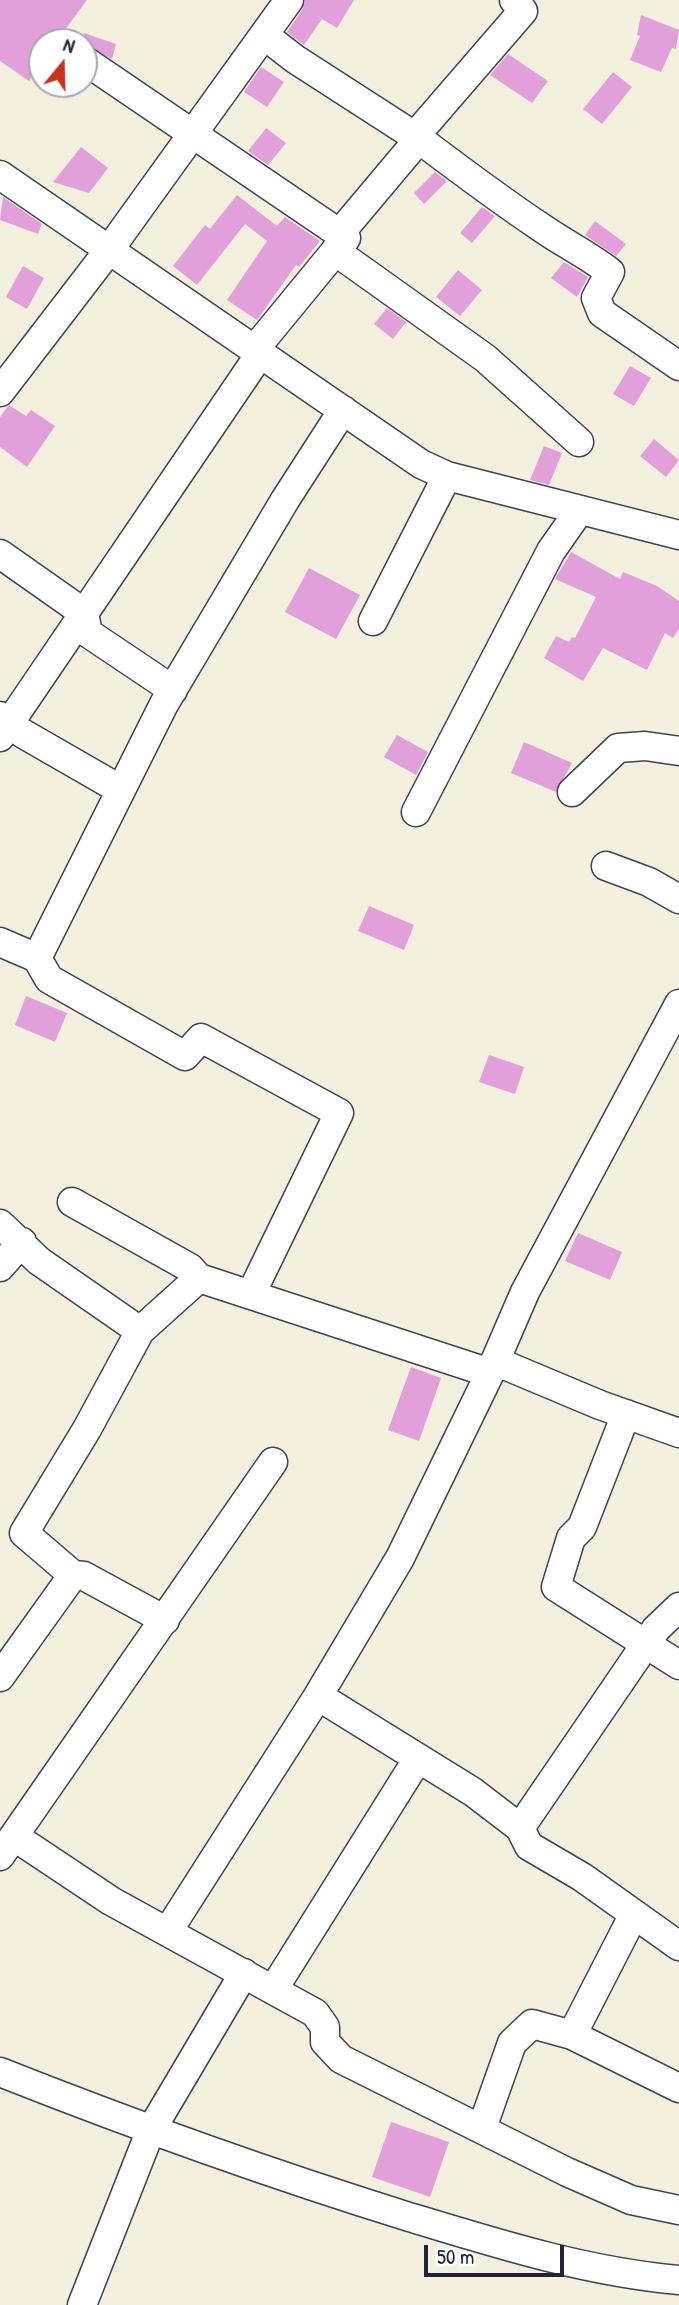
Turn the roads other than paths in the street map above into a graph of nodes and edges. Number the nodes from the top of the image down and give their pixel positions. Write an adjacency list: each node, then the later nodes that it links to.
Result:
1 (289, 0): 3 (street)
2 (514, 0): 6 (street)
3 (264, 35): 5 (street); 6 (street)
4 (98, 69): 5 (street)
5 (193, 133): 8 (street); 9 (street)
6 (417, 138): 8 (street); 11 (street)
7 (0, 175): 9 (street)
8 (338, 242): 10 (street); 14 (street)
9 (109, 250): 10 (street); 12 (street)
10 (257, 352): 13 (street); 19 (street)
11 (679, 366)
12 (0, 392)
13 (343, 410): 15 (street); 21 (street)
14 (579, 442)
15 (447, 476): 16 (street); 20 (street)
16 (579, 510): 17 (street); 26 (street)
17 (679, 535)
18 (0, 554): 19 (street)
19 (84, 613): 21 (street); 22 (street)
20 (373, 621)
21 (173, 690): 24 (street)
22 (3, 725): 24 (street)
23 (679, 751): 25 (street)
24 (121, 790): 30 (street)
25 (572, 792)
26 (416, 812)
27 (606, 866): 28 (street)
28 (679, 899)
29 (0, 942): 30 (street)
30 (37, 958): 37 (street)
31 (679, 1004): 39 (street)
32 (72, 1202): 36 (street)
33 (0, 1224): 34 (street)
34 (22, 1242): 35 (street); 38 (street)
35 (0, 1267)
36 (199, 1278): 37 (street); 38 (street)
37 (251, 1294): 39 (street)
38 (140, 1331): 43 (street)
39 (493, 1367): 40 (street); 49 (street)
40 (626, 1414): 41 (street); 46 (street)
41 (679, 1433)
42 (272, 1462): 45 (street)
43 (73, 1575): 45 (street); 48 (street)
44 (679, 1607): 46 (street)
45 (165, 1620): 52 (street)
46 (647, 1644): 47 (street); 51 (street)
47 (679, 1665)
48 (0, 1676)
49 (318, 1696): 50 (street); 54 (street)
50 (417, 1760): 51 (street); 57 (street)
51 (520, 1828): 53 (street)
52 (7, 1846): 54 (street)
53 (633, 1916): 55 (street); 58 (street)
54 (168, 1931): 56 (street)
55 (679, 1947)
56 (244, 1973): 57 (street); 62 (street)
57 (273, 1990): 61 (street)
58 (572, 2035): 60 (street); 61 (street)
59 (0, 2072): 62 (street)
60 (679, 2088)
61 (482, 2128): 63 (street)
62 (150, 2132): 64 (street); 65 (street)
63 (679, 2210)
64 (679, 2280)
65 (82, 2305)

